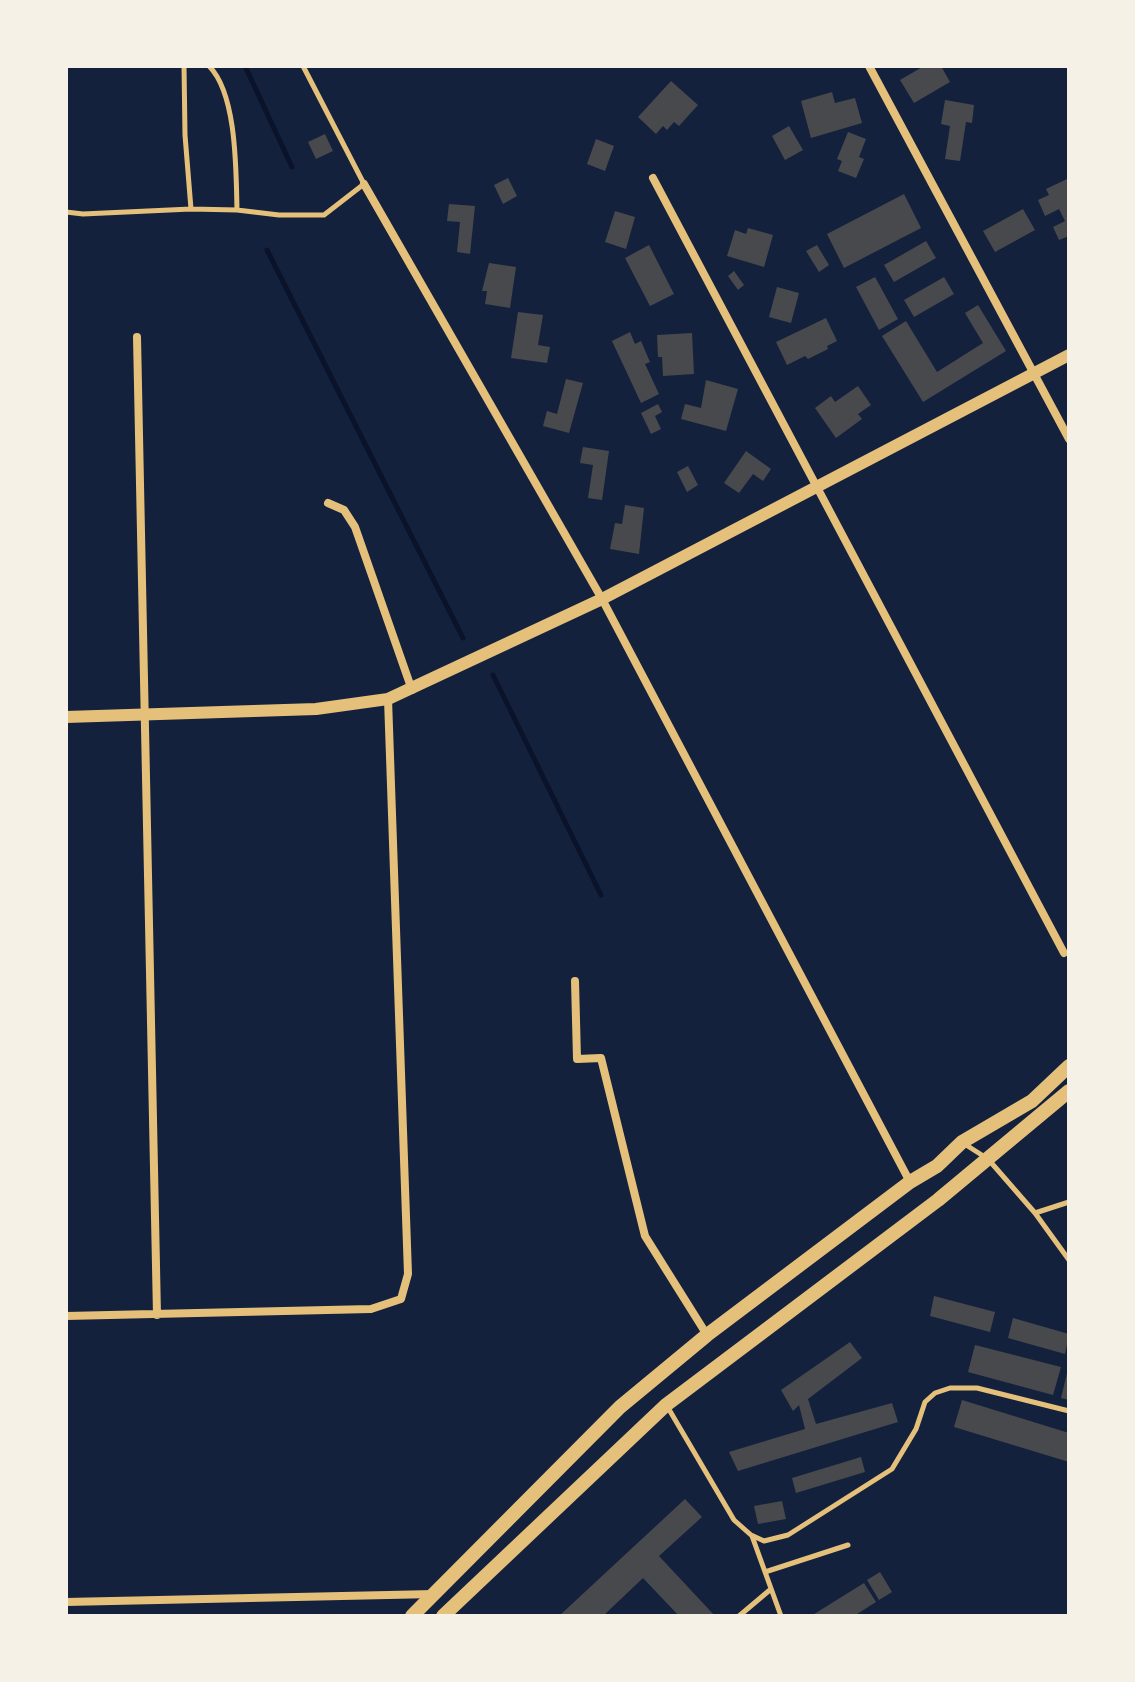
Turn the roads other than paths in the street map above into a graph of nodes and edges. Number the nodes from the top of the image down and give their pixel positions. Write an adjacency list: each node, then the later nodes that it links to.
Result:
1 (184, 66): 7 (lane)
2 (209, 66): 8 (lane)
3 (303, 66): 6 (lane)
4 (869, 66): 12 (street)
5 (653, 178): 14 (street)
6 (364, 184): 8 (lane); 16 (street)
7 (191, 209): 8 (lane); 9 (lane)
8 (237, 210)
9 (66, 212)
10 (137, 337): 19 (street)
11 (1069, 355): 12 (street)
12 (1034, 373): 13 (street); 14 (street)
13 (1069, 439)
14 (817, 485): 16 (street); 21 (street)
15 (328, 503): 17 (street)
16 (602, 599): 17 (street); 27 (street)
17 (412, 690): 18 (street)
18 (388, 699): 19 (street); 31 (street)
19 (145, 714): 20 (street); 31 (street)
20 (66, 717)
21 (1064, 953)
22 (575, 981): 33 (street)
23 (1069, 1066): 25 (main road)
24 (1069, 1091): 26 (main road)
25 (962, 1142): 26 (lane); 27 (main road)
26 (988, 1159): 29 (lane); 34 (main road)
27 (910, 1182): 33 (main road)
28 (1069, 1202): 29 (lane)
29 (1035, 1213): 30 (lane)
30 (1069, 1260)
31 (157, 1315): 32 (street)
32 (66, 1316)
33 (707, 1335): 40 (main road)
34 (666, 1405): 36 (lane); 43 (main road)
35 (1069, 1411): 36 (lane)
36 (751, 1535): 38 (lane)
37 (848, 1545): 38 (lane)
38 (765, 1572): 39 (lane)
39 (771, 1589): 44 (lane); 45 (lane)
40 (435, 1594): 41 (street); 42 (main road)
41 (66, 1602)
42 (412, 1616)
43 (443, 1616)
44 (739, 1616)
45 (781, 1616)

